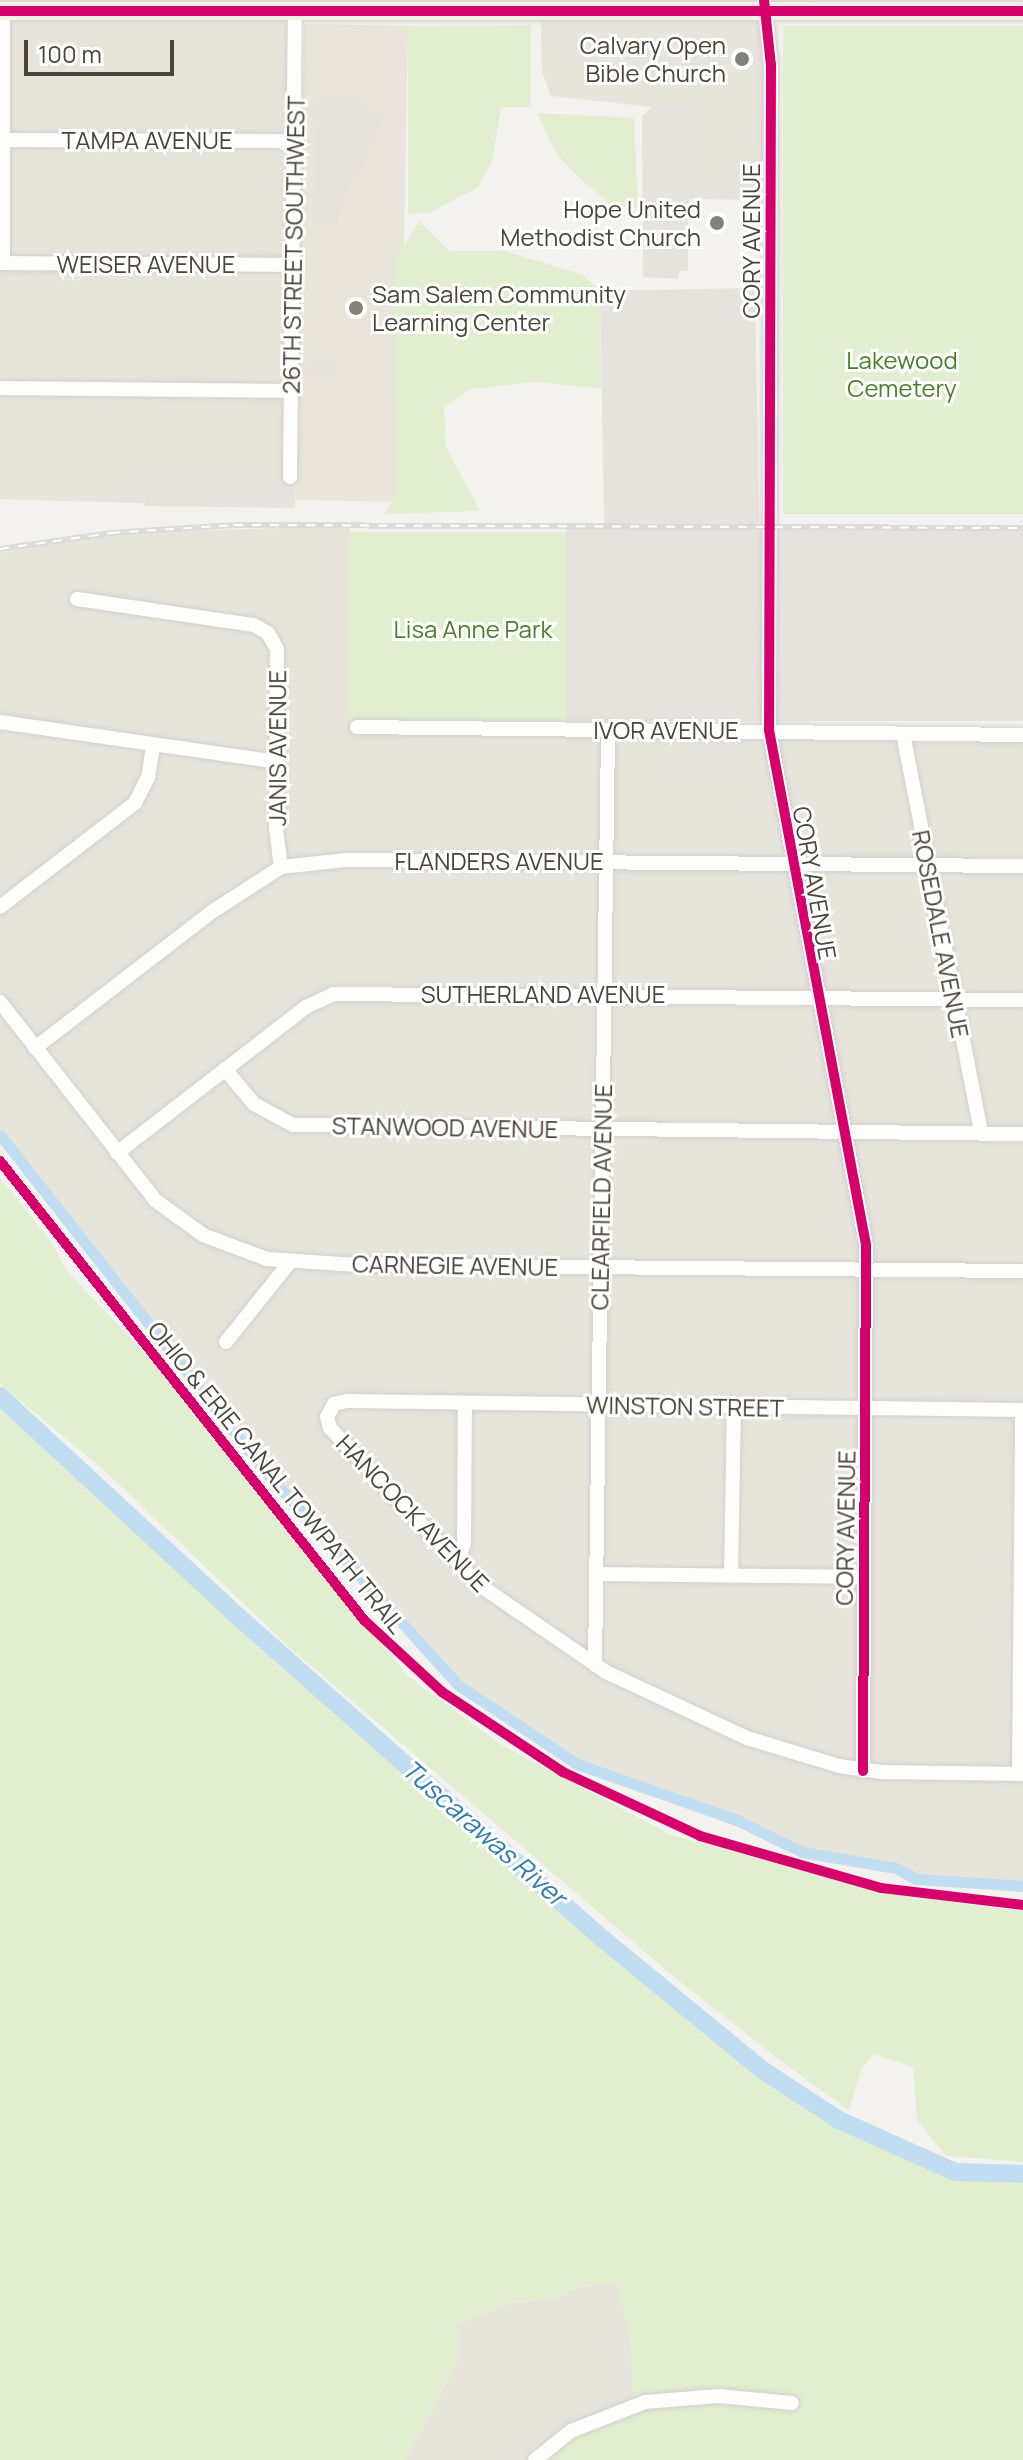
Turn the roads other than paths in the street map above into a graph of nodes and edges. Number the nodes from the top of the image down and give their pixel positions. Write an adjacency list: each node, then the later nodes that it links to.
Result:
1 (74, 5): 5 (main road); 7 (main road)
2 (420, 5): 4 (main road); 7 (main road)
3 (812, 5): 4 (main road); 6 (main road)
4 (766, 6): 19 (street, CORY AVENUE)
5 (2, 11): 8 (street)
6 (1023, 11)
7 (295, 13): 9 (street, 26TH STREET SOUTHWEST)
8 (2, 140): 9 (street, TAMPA AVENUE); 10 (street)
9 (293, 141): 11 (street, 26TH STREET SOUTHWEST)
10 (1, 263): 11 (street, WEISER AVENUE)
11 (293, 265): 13 (street, 26TH STREET SOUTHWEST)
12 (0, 388): 13 (street)
13 (291, 391): 14 (street, 26TH STREET SOUTHWEST)
14 (290, 477)
15 (77, 599): 23 (street, JANIS AVENUE)
16 (0, 722): 22 (street)
17 (357, 727): 18 (street, IVOR AVENUE)
18 (608, 730): 19 (street, IVOR AVENUE); 24 (street, CLEARFIELD AVENUE)
19 (769, 730): 20 (street, IVOR AVENUE); 25 (street, CORY AVENUE)
20 (903, 734): 21 (street, IVOR AVENUE); 26 (street, ROSEDALE AVENUE)
21 (1023, 735)
22 (153, 745): 23 (street); 29 (street)
23 (277, 762): 28 (street, JANIS AVENUE)
24 (606, 862): 25 (street, FLANDERS AVENUE); 28 (street, FLANDERS AVENUE); 30 (street, CLEARFIELD AVENUE)
25 (791, 864): 26 (street, FLANDERS AVENUE); 31 (street, CORY AVENUE)
26 (926, 865): 27 (street, FLANDERS AVENUE); 32 (street, ROSEDALE AVENUE)
27 (1023, 866)
28 (281, 867): 35 (street, FLANDERS AVENUE)
29 (0, 907)
30 (604, 994): 31 (street, SUTHERLAND AVENUE); 36 (street, SUTHERLAND AVENUE); 37 (street, CLEARFIELD AVENUE)
31 (816, 999): 32 (street, SUTHERLAND AVENUE); 38 (street, CORY AVENUE)
32 (954, 1000): 33 (street, SUTHERLAND AVENUE); 39 (street, ROSEDALE AVENUE)
33 (1023, 1000)
34 (0, 1002): 35 (street, CARNEGIE AVENUE)
35 (35, 1048): 41 (street, CARNEGIE AVENUE)
36 (225, 1069): 37 (street, STANWOOD AVENUE); 41 (street, SUTHERLAND AVENUE)
37 (602, 1129): 38 (street, STANWOOD AVENUE); 43 (street, CLEARFIELD AVENUE)
38 (844, 1132): 39 (street, STANWOOD AVENUE); 44 (street, CORY AVENUE)
39 (981, 1133): 40 (street, STANWOOD AVENUE)
40 (1023, 1134)
41 (117, 1153): 42 (street, CARNEGIE AVENUE)
42 (289, 1263): 43 (street, CARNEGIE AVENUE); 46 (street)
43 (600, 1267): 44 (street, CARNEGIE AVENUE); 49 (street, CLEARFIELD AVENUE)
44 (866, 1270): 45 (street, CARNEGIE AVENUE); 51 (street, CORY AVENUE)
45 (1023, 1271)
46 (226, 1342)
47 (347, 1401): 48 (street, WINSTON STREET); 53 (street, HANCOCK AVENUE)
48 (465, 1403): 49 (street, WINSTON STREET); 53 (street)
49 (598, 1405): 50 (street, WINSTON STREET); 54 (street, CLEARFIELD AVENUE)
50 (734, 1406): 51 (street, WINSTON STREET); 55 (street)
51 (866, 1409): 52 (street, WINSTON STREET); 56 (street, CORY AVENUE)
52 (1023, 1410): 57 (street)
53 (458, 1563): 58 (street, HANCOCK AVENUE)
54 (596, 1574): 55 (street); 58 (street, CLEARFIELD AVENUE)
55 (731, 1575): 56 (street)
56 (864, 1577): 59 (street, CORY AVENUE)
57 (1022, 1579): 60 (street)
58 (595, 1665): 59 (street, HANCOCK AVENUE)
59 (863, 1771): 60 (street, HANCOCK AVENUE)
60 (1021, 1774)
61 (792, 2403): 62 (street)
62 (535, 2460)

